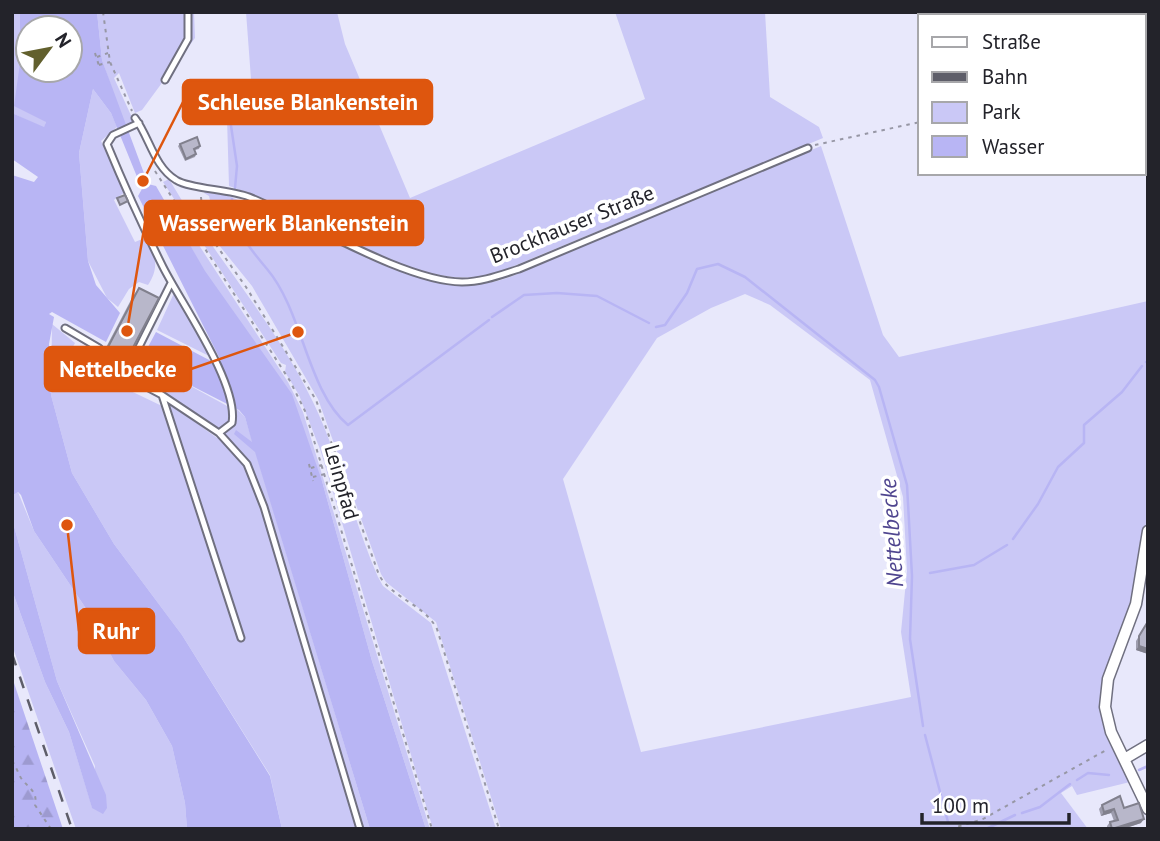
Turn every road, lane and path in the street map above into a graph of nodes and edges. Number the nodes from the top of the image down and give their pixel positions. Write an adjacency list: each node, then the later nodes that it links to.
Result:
1 (103, 12): 4 (path)
2 (188, 12): 9 (lane)
3 (95, 53): 5 (path)
4 (108, 53): 5 (path); 6 (path)
5 (96, 57): 7 (path)
6 (110, 62): 7 (path); 10 (path)
7 (98, 65): 8 (path)
8 (100, 69)
9 (165, 80)
10 (137, 120): 14 (lane, Brockhauser Straße); 19 (lane)
11 (918, 122): 12 (path)
12 (808, 148): 14 (lane, Brockhauser Straße)
13 (157, 175): 15 (path, Leinpfad)
14 (200, 186): 40 (path)
15 (176, 205): 16 (path, Leinpfad); 17 (path)
16 (180, 212): 17 (path); 25 (path, Leinpfad)
17 (169, 219): 18 (path)
18 (172, 223)
19 (171, 283): 21 (lane); 23 (lane)
20 (65, 328): 21 (lane)
21 (125, 376): 22 (lane)
22 (162, 395): 23 (lane); 31 (lane)
23 (219, 433): 38 (lane)
24 (309, 464): 26 (path)
25 (322, 465): 26 (path); 27 (path, Leinpfad)
26 (310, 468): 28 (path)
27 (324, 474): 28 (path); 39 (path, Leinpfad)
28 (312, 477): 29 (path)
29 (313, 481)
30 (1148, 531): 32 (street)
31 (241, 638)
32 (1118, 744): 34 (street); 41 (path)
33 (1148, 745): 34 (street)
34 (1126, 758): 36 (street)
35 (12, 761): 37 (path)
36 (1148, 809)
37 (51, 829)
38 (360, 829)
39 (432, 829)
40 (499, 829)
41 (950, 829)

